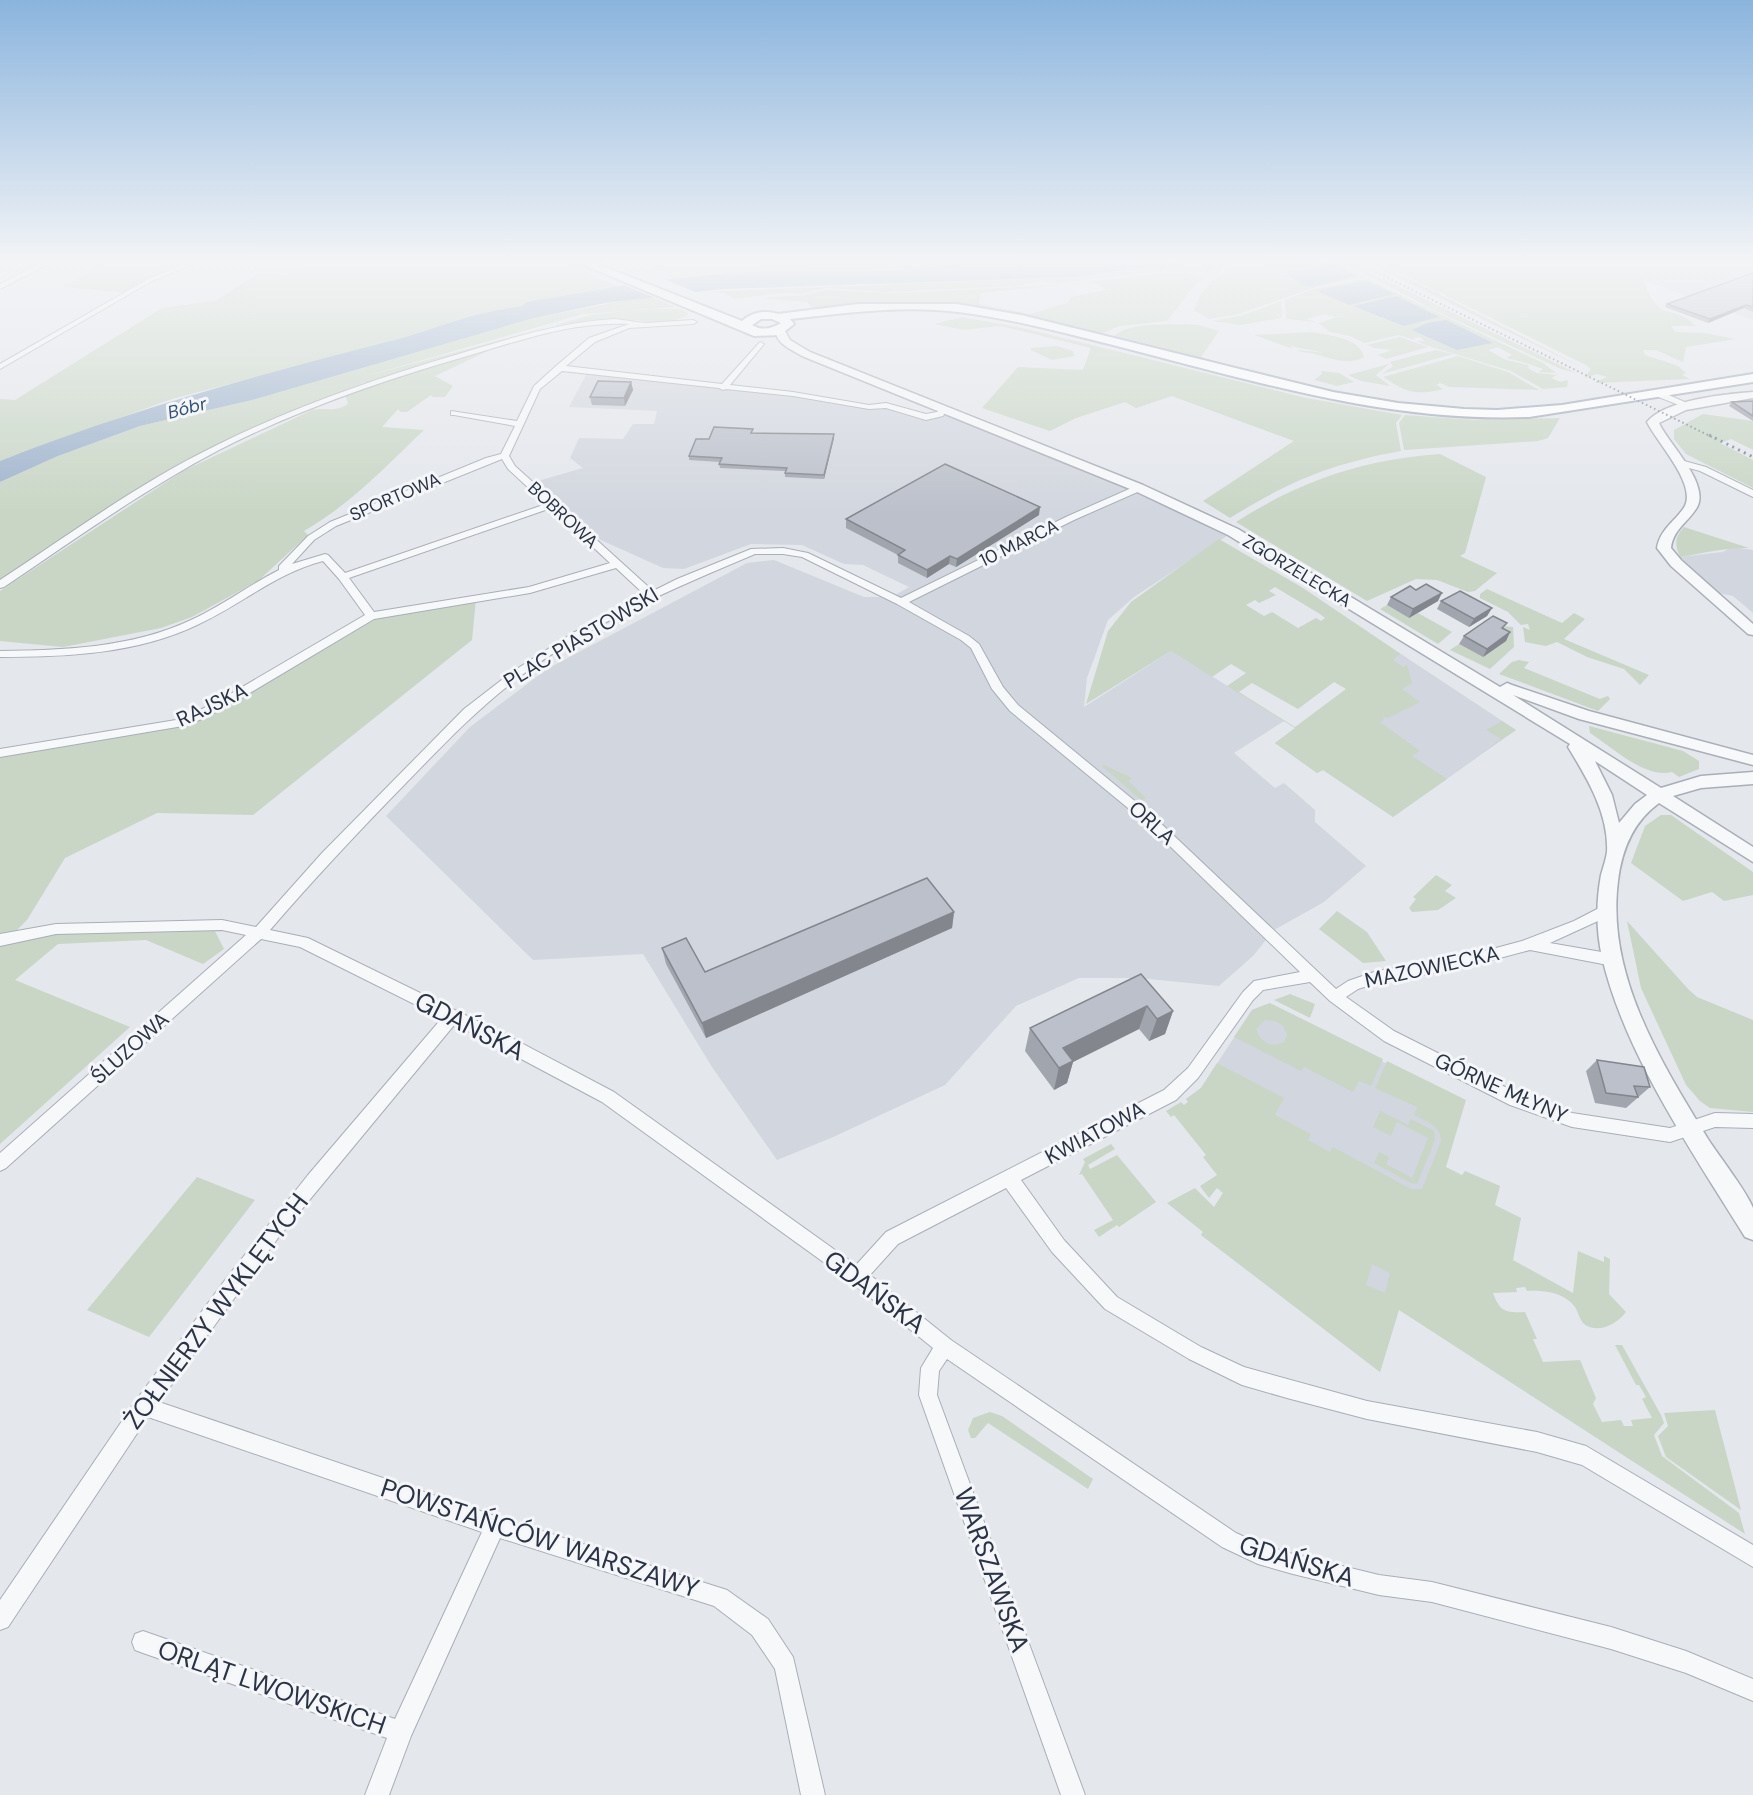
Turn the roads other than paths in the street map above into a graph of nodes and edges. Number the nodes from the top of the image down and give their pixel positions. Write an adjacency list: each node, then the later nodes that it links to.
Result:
1 (40, 344): 9 (street)
2 (501, 344): 31 (street)
3 (588, 344): 10 (street)
4 (757, 344): 12 (street)
5 (774, 344): 8 (street, ZGORZELECKA)
6 (791, 344): 8 (street, ZGORZELECKA)
7 (1120, 344): 14 (main road)
8 (806, 354): 13 (street, ZGORZELECKA)
9 (0, 367)
10 (559, 368): 12 (street); 20 (street)
11 (1753, 378): 14 (main road)
12 (723, 388): 16 (street)
13 (892, 389): 16 (street); 18 (street, ZGORZELECKA)
14 (1659, 394): 17 (street)
15 (1753, 395): 17 (street)
16 (886, 405): 18 (street)
17 (1690, 408): 22 (street)
18 (942, 410): 23 (street, ZGORZELECKA)
19 (454, 413): 20 (street)
20 (518, 424): 21 (street)
21 (505, 456): 25 (street, BOBROWA); 26 (street, SPORTOWA)
22 (1677, 462): 24 (street); 35 (street)
23 (1139, 488): 33 (street, 10 MARCA); 38 (street, ZGORZELECKA)
24 (1753, 494)
25 (552, 505): 28 (street, BOBROWA); 30 (street)
26 (310, 538): 27 (street); 29 (street)
27 (325, 557): 29 (street); 30 (street)
28 (615, 565): 32 (street, BOBROWA); 34 (street, RAJSKA)
29 (279, 572): 37 (street)
30 (343, 577): 34 (street)
31 (0, 585)
32 (650, 594): 33 (street, PLAC PIASTOWSKI); 47 (street, PLAC PIASTOWSKI)
33 (901, 602): 36 (street, PLAC PIASTOWSKI)
34 (371, 616): 40 (street, RAJSKA)
35 (1753, 630)
36 (975, 646): 51 (street, ORLA)
37 (0, 654)
38 (1467, 673): 39 (street, ZGORZELECKA); 41 (street)
39 (1568, 735): 43 (street, ZGORZELECKA); 44 (street)
40 (0, 753)
41 (1753, 760)
42 (1753, 778): 43 (street)
43 (1660, 796): 44 (street); 45 (street, ZGORZELECKA)
44 (1615, 850): 46 (street)
45 (1753, 856)
46 (1606, 911): 49 (street, MAZOWIECKA); 50 (street)
47 (260, 931): 48 (street, GDAŃSKA); 53 (street, GDAŃSKA); 56 (street, ŚLUZOWA)
48 (0, 940)
49 (1532, 945): 50 (street, MAZOWIECKA); 52 (street, MAZOWIECKA)
50 (1613, 960): 55 (street)
51 (1312, 976): 52 (street, ORLA); 57 (street, KWIATOWA)
52 (1335, 997): 55 (street, GÓRNE MŁYNY)
53 (452, 1017): 59 (street, GDAŃSKA); 61 (street, ŻOŁNIERZY WYKLĘTYCH)
54 (1753, 1121): 55 (street, GÓRNE MŁYNY)
55 (1690, 1130): 58 (street)
56 (0, 1163)
57 (1009, 1178): 59 (street, KWIATOWA); 63 (street)
58 (1753, 1229)
59 (857, 1276): 60 (street, GDAŃSKA)
60 (945, 1346): 66 (street, GDAŃSKA); 70 (street, WARSZAWSKA)
61 (144, 1406): 62 (street, POWSTAŃCÓW WARSZAWY); 64 (street, ŻOŁNIERZY WYKLĘTYCH)
62 (495, 1526): 67 (street, ORLĄT LWOWSKICH); 69 (street, POWSTAŃCÓW WARSZAWY)
63 (1753, 1557)
64 (0, 1619)
65 (143, 1642): 67 (street, ORLĄT LWOWSKICH)
66 (1753, 1689)
67 (401, 1732): 68 (street, ORLĄT LWOWSKICH)
68 (377, 1795)
69 (813, 1795)
70 (1073, 1795)

